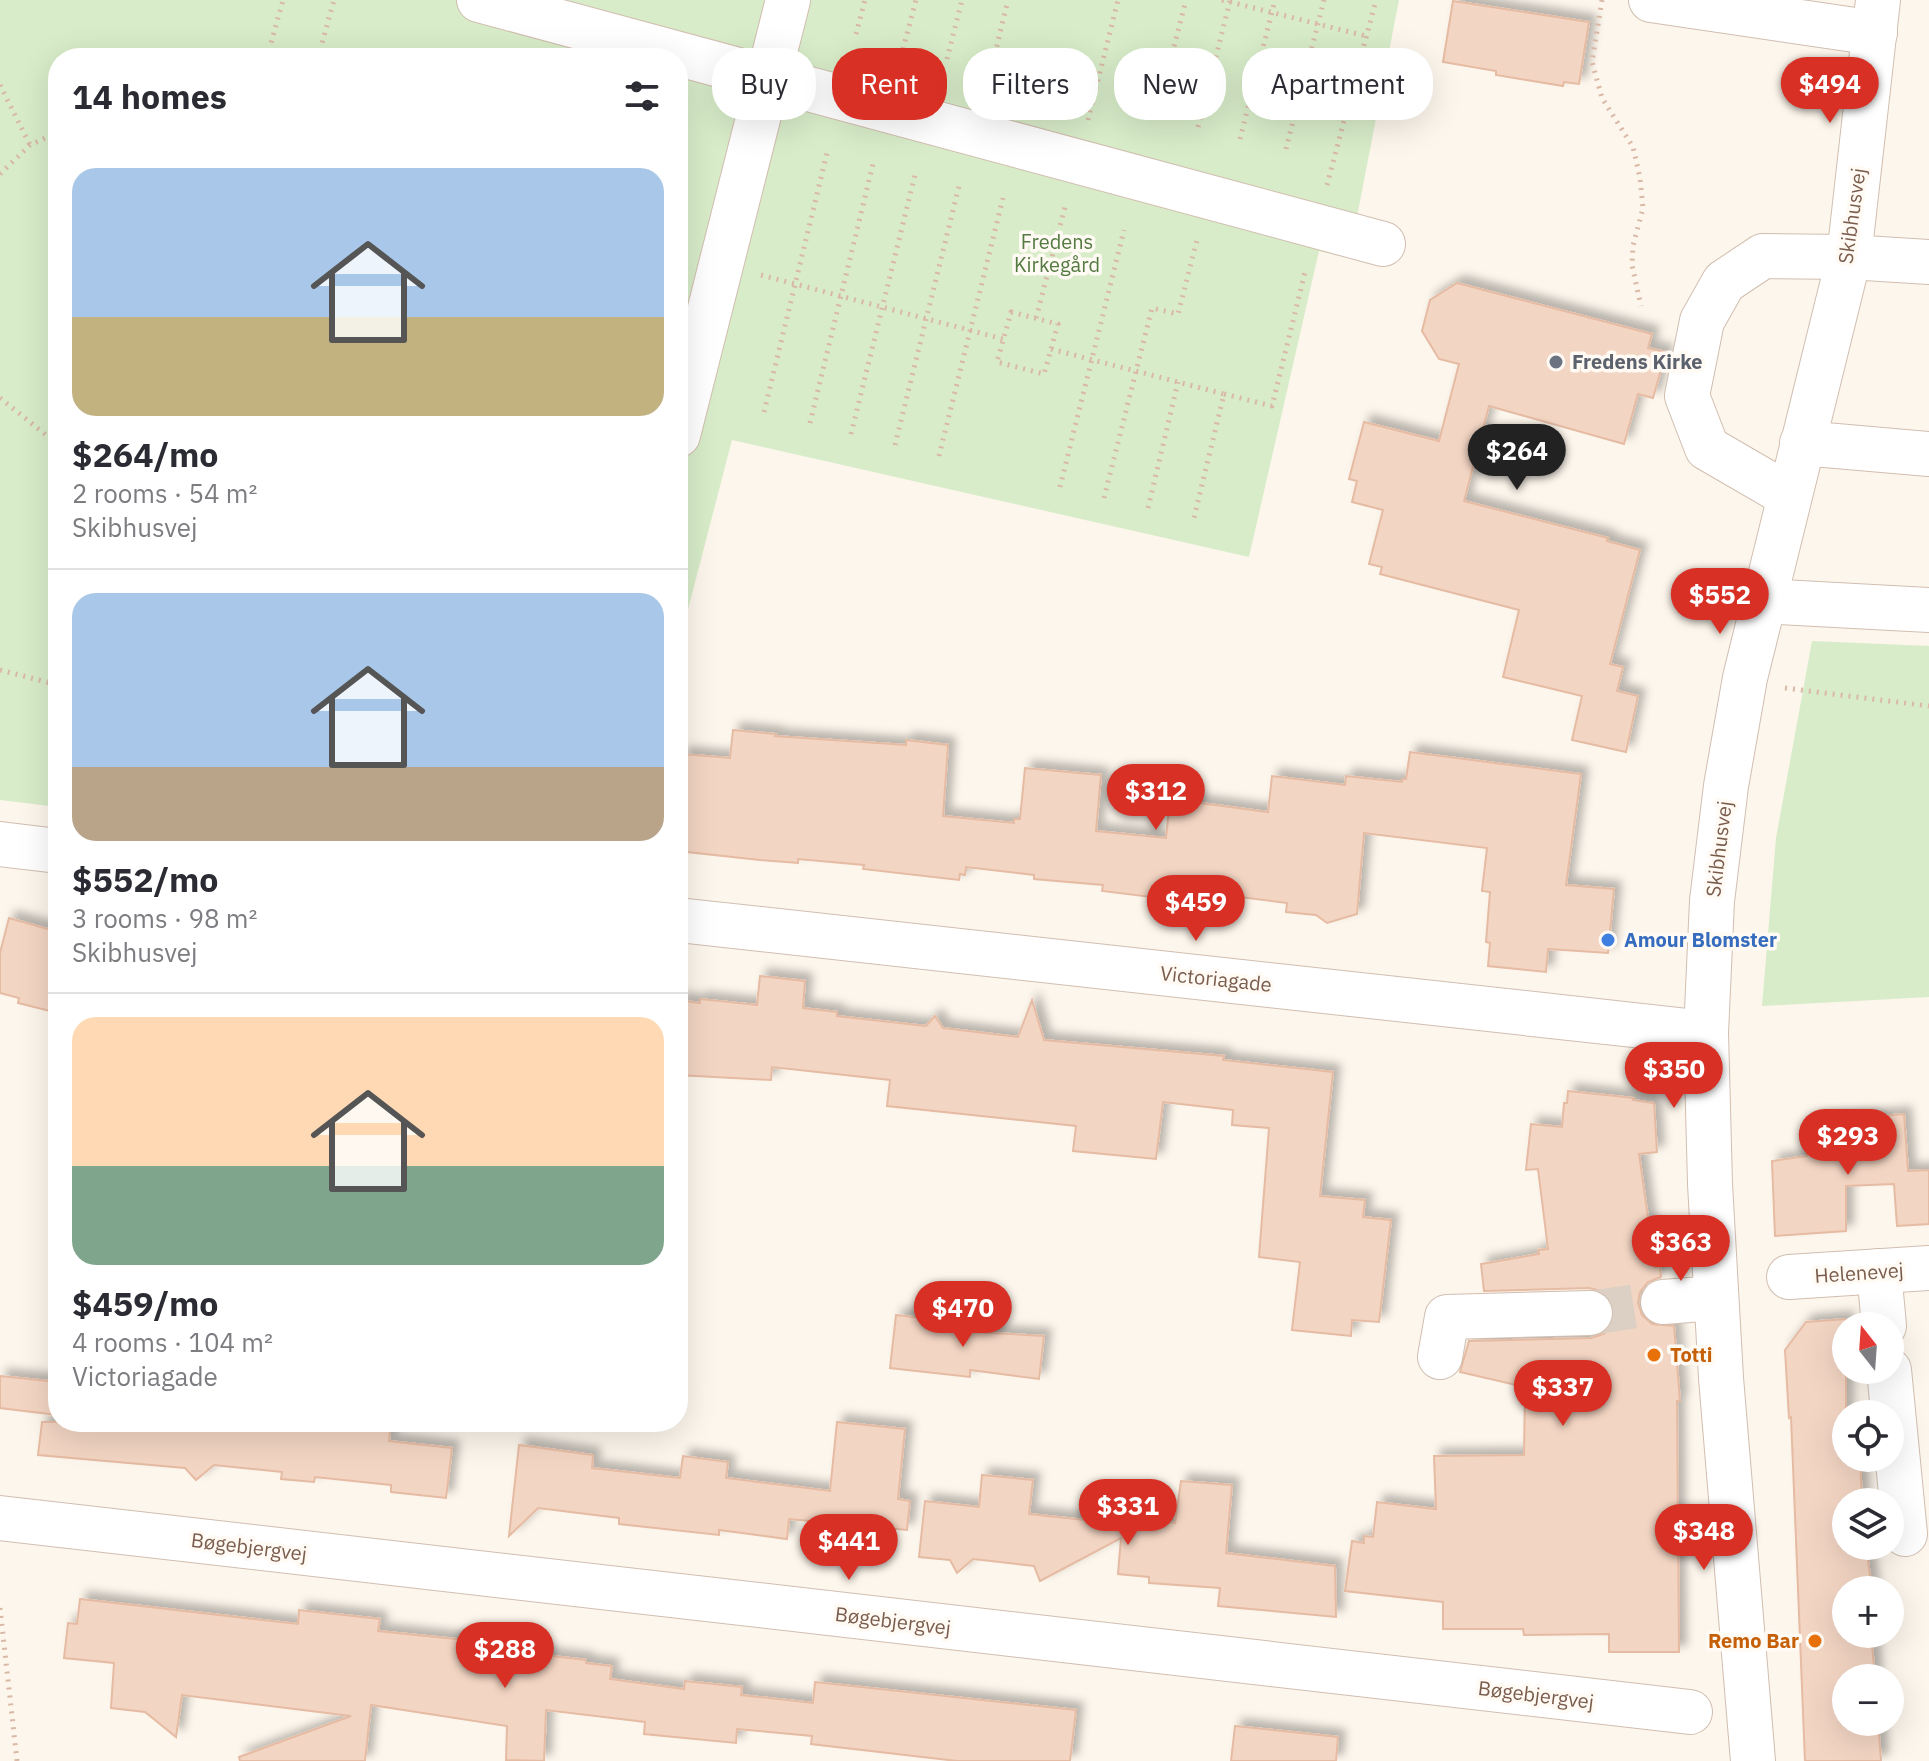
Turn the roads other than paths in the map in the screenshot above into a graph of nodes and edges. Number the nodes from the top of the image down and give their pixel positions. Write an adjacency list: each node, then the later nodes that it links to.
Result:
1 (479, 0): 5 (street)
2 (788, 0): 6 (street)
3 (1651, 0): 4 (street)
4 (1876, 17): 12 (street, Skibhusvej)
5 (659, 48)
6 (776, 48)
7 (688, 56): 8 (street)
8 (712, 62)
9 (816, 90): 11 (street)
10 (757, 120): 14 (street)
11 (1383, 244)
12 (1849, 257): 13 (street); 15 (street, Skibhusvej); 17 (street)
13 (1929, 262)
14 (688, 395)
15 (1802, 443): 16 (street); 17 (street, Skibhusvej)
16 (1929, 454)
17 (1788, 495): 18 (street, Skibhusvej)
18 (1762, 601): 19 (street); 23 (street, Skibhusvej)
19 (1929, 610)
20 (0, 844): 21 (street)
21 (48, 850)
22 (688, 921): 23 (street, Victoriagade)
23 (1706, 1033): 27 (street, Skibhusvej)
24 (1929, 1268): 25 (street, Helenevej)
25 (1879, 1271): 26 (street, Helenevej); 29 (street)
26 (1789, 1277)
27 (1716, 1298): 28 (street); 36 (street, Skibhusvej)
28 (1663, 1302)
29 (1883, 1312)
30 (1590, 1313): 31 (street)
31 (1440, 1357)
32 (1890, 1384): 34 (street)
33 (0, 1518): 35 (street, Bøgebjergvej)
34 (1905, 1534)
35 (1690, 1712)
36 (1753, 1761)

